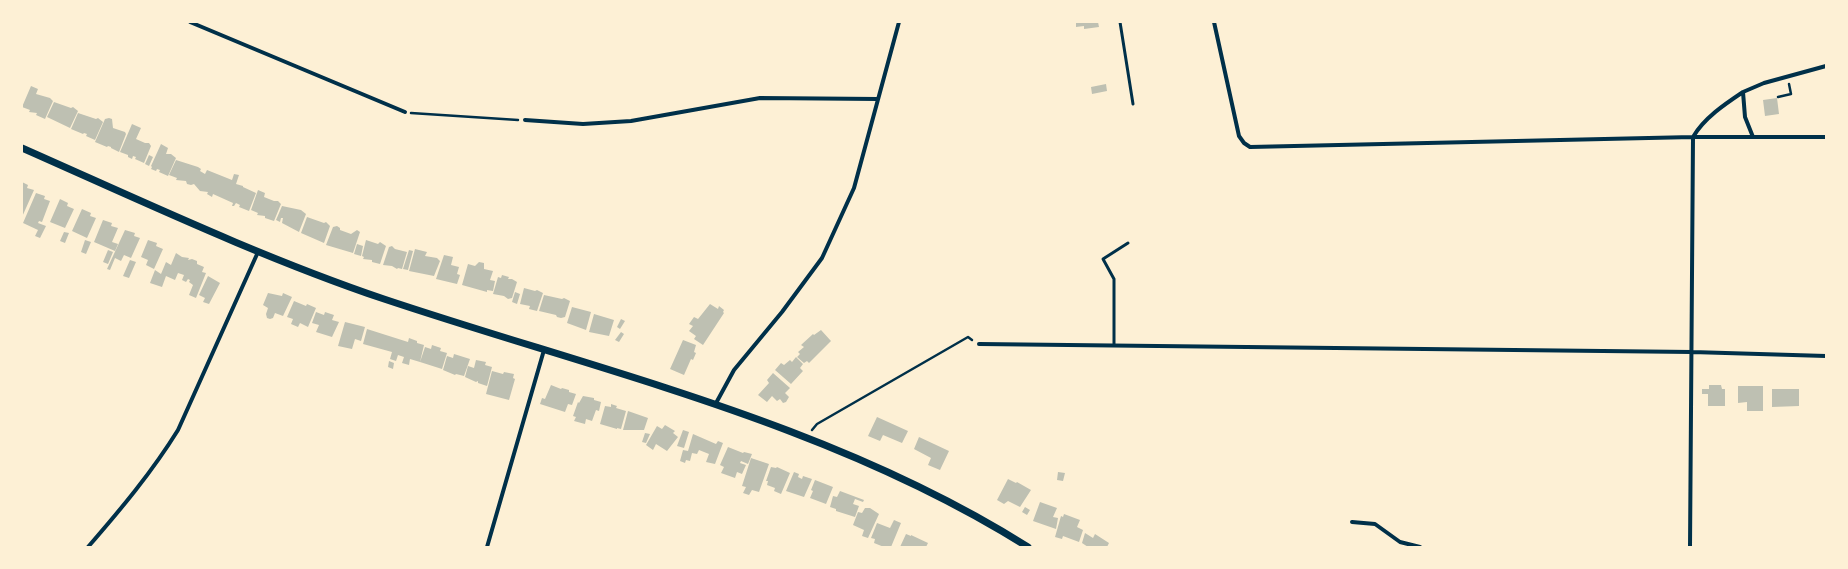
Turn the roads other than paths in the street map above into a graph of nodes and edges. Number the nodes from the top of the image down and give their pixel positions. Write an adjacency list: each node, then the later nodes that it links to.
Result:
1 (190, 22): 9 (street)
2 (899, 22): 7 (street)
3 (1120, 22): 8 (lane)
4 (1214, 22): 11 (street)
5 (1826, 66): 6 (street)
6 (1742, 92): 11 (street); 12 (street)
7 (878, 99): 10 (street); 22 (street)
8 (1133, 104)
9 (405, 112)
10 (525, 120)
11 (1693, 137): 12 (street); 20 (street)
12 (1753, 137): 13 (street)
13 (1826, 137)
14 (22, 148): 16 (street)
15 (1128, 244): 18 (lane)
16 (258, 252): 19 (street); 24 (street)
17 (979, 344): 18 (street)
18 (1114, 345): 20 (street)
19 (544, 350): 22 (street); 25 (street)
20 (1692, 352): 21 (street); 28 (street)
21 (1826, 356)
22 (716, 404): 26 (street)
23 (1352, 522): 27 (street)
24 (88, 547)
25 (487, 547)
26 (1028, 547)
27 (1420, 547)
28 (1690, 547)

